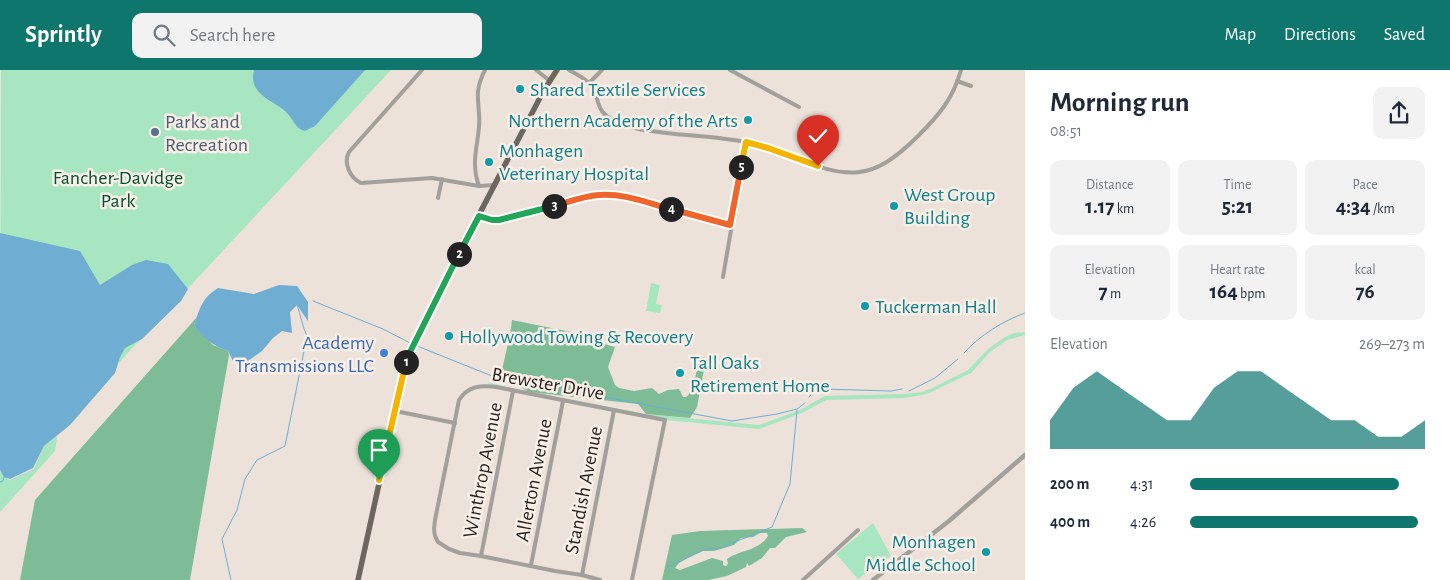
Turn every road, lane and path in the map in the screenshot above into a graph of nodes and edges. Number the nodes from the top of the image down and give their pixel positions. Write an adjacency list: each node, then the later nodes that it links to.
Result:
1 (422, 70): 15 (street)
2 (485, 70): 17 (street)
3 (536, 70): 9 (street)
4 (557, 70): 9 (main road)
5 (569, 70): 11 (street)
6 (602, 70): 11 (street)
7 (730, 70): 13 (street)
8 (961, 70): 10 (street)
9 (550, 80): 16 (main road)
10 (957, 82): 12 (street); 14 (street)
11 (589, 83): 14 (street)
12 (971, 86)
13 (798, 108)
14 (746, 142): 20 (street)
15 (442, 179): 17 (street); 18 (street)
16 (494, 185): 17 (street); 19 (main road)
17 (479, 186)
18 (438, 198)
19 (479, 216): 20 (street); 25 (main road)
20 (730, 225): 21 (street)
21 (723, 277)
22 (513, 391): 23 (street, Brewster Drive); 26 (street, Brewster Drive); 29 (street, Winthrop Avenue)
23 (563, 401): 24 (street, Brewster Drive); 30 (street, Allerton Avenue)
24 (614, 410): 31 (street, Standish Avenue); 34 (street, Brewster Drive)
25 (395, 411): 26 (street); 32 (main road)
26 (455, 423): 29 (street, Brewster Drive)
27 (1025, 454): 36 (street)
28 (858, 530): 35 (street)
29 (481, 556): 30 (street, Brewster Drive)
30 (531, 566): 31 (street, Brewster Drive)
31 (582, 575): 33 (street, Brewster Drive)
32 (358, 580)
33 (600, 580)
34 (632, 580)
35 (803, 580)
36 (873, 580)

